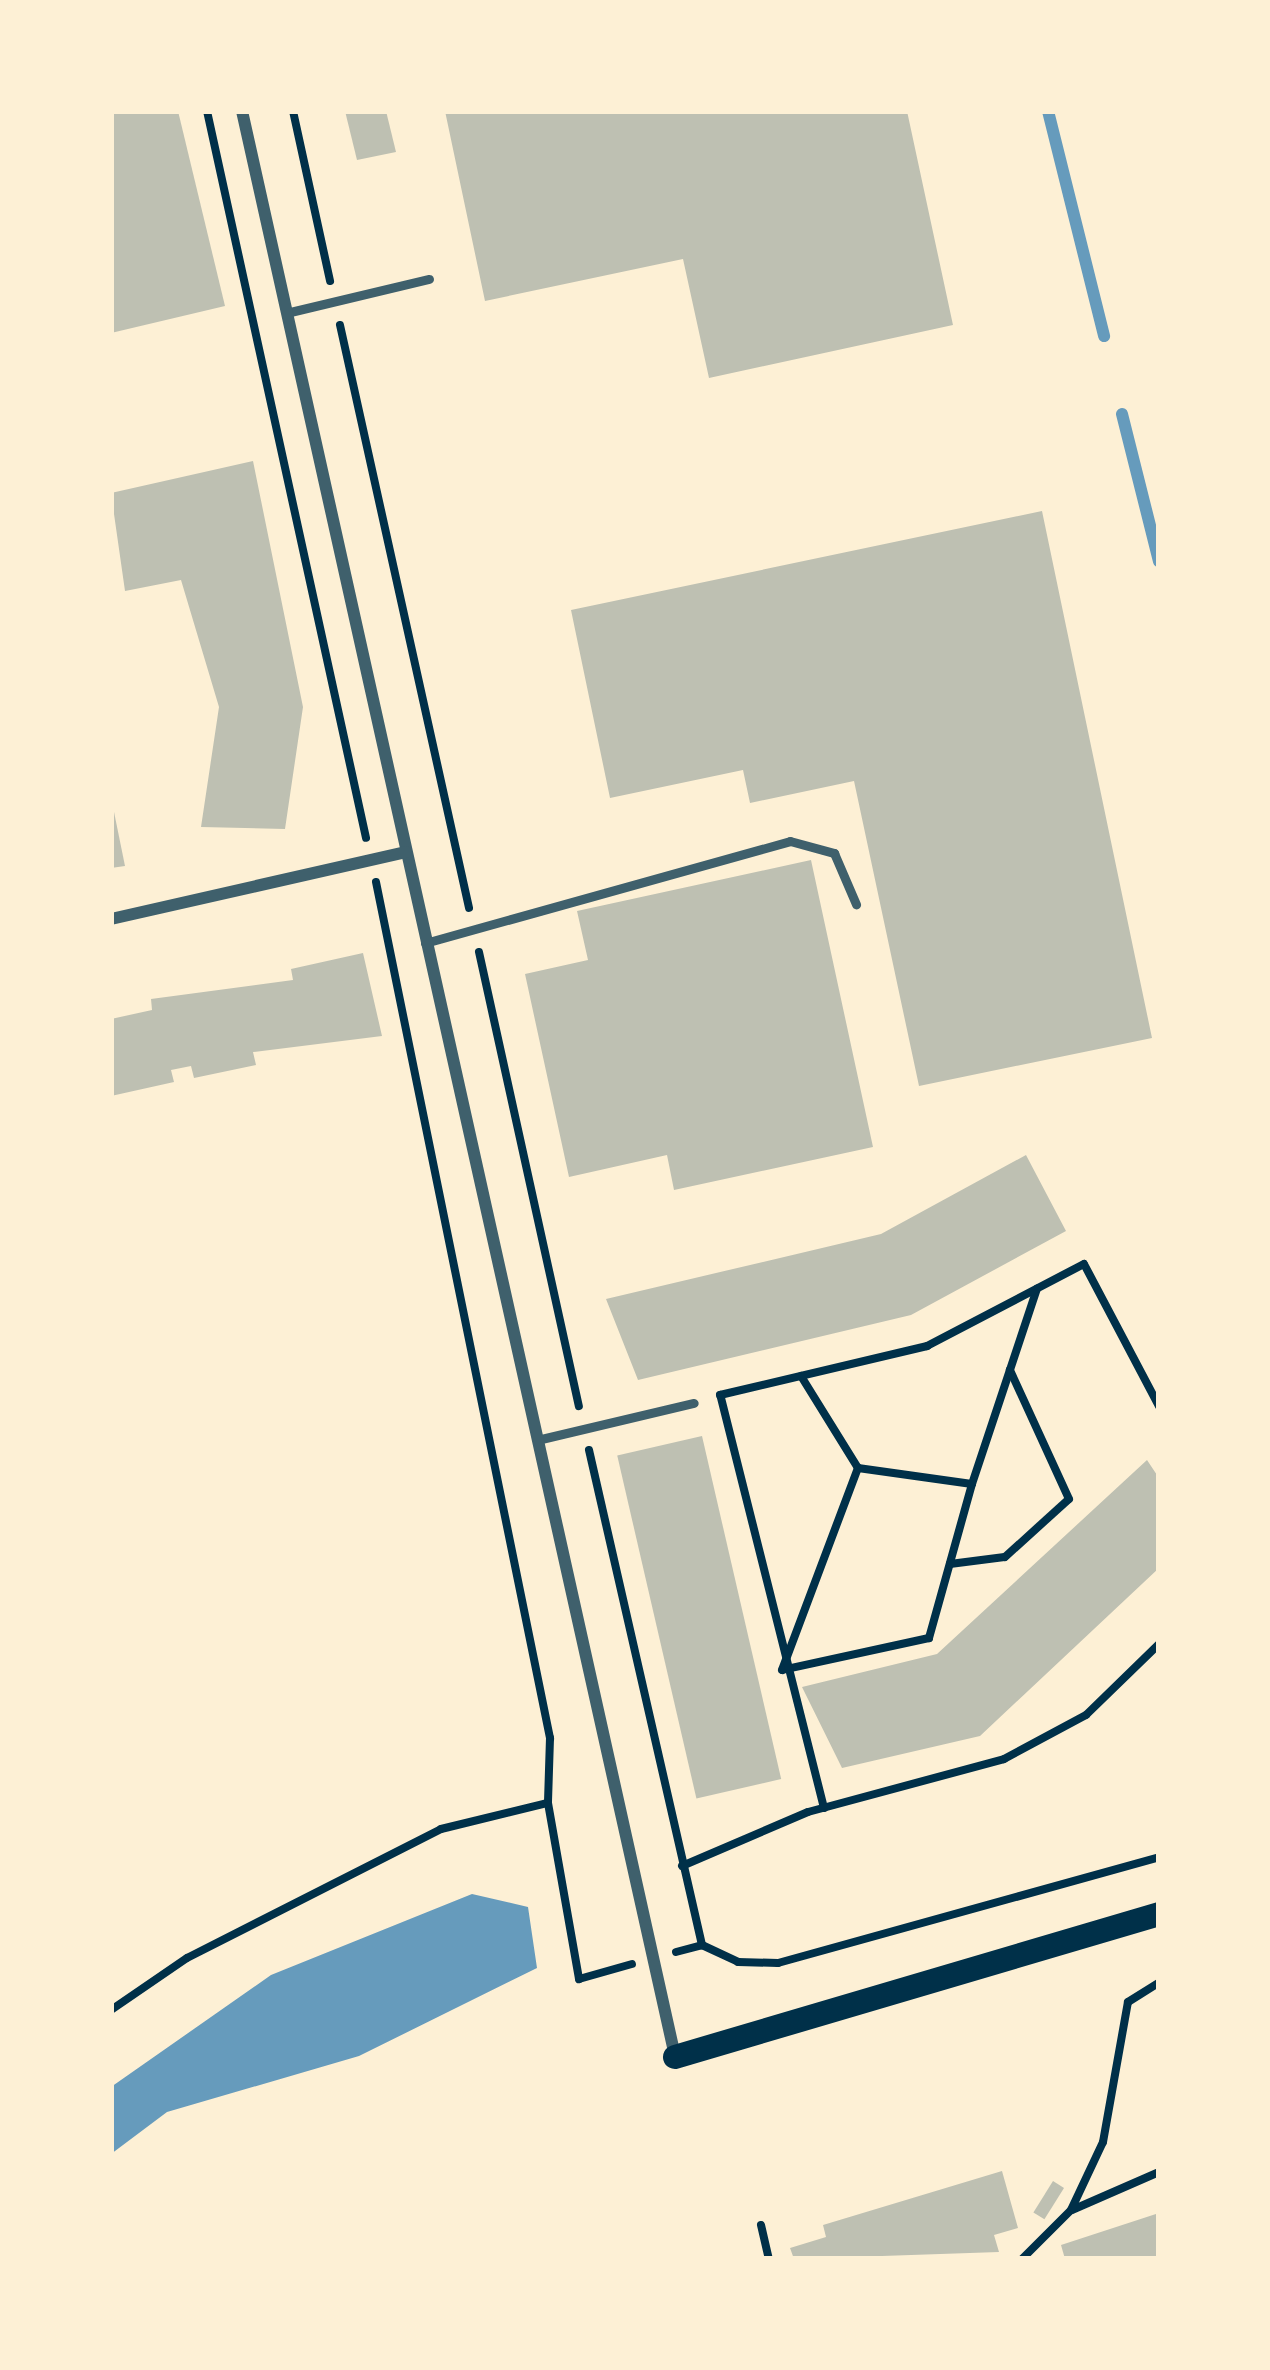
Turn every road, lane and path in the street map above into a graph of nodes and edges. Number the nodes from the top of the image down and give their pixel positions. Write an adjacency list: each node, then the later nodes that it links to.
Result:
1 (207, 111): 8 (path)
2 (242, 111): 6 (street)
3 (292, 111): 5 (path)
4 (429, 279): 5 (lane)
5 (334, 301): 6 (lane); 11 (path)
6 (286, 313): 7 (street)
7 (405, 851): 8 (street); 12 (street)
8 (370, 859): 10 (street); 25 (path)
9 (856, 904): 11 (lane)
10 (111, 920)
11 (474, 932): 12 (lane); 18 (path)
12 (425, 943): 19 (street)
13 (1037, 1288): 14 (path); 15 (path); 17 (path)
14 (1010, 1370): 21 (path); 22 (path)
15 (801, 1376): 20 (path); 24 (path)
16 (694, 1402): 18 (lane)
17 (1159, 1406)
18 (584, 1429): 19 (lane); 28 (path)
19 (537, 1440): 33 (street)
20 (858, 1468): 21 (path); 24 (path)
21 (972, 1484): 22 (path)
22 (950, 1564): 24 (path)
23 (1159, 1644): 26 (path)
24 (782, 1670): 26 (path)
25 (548, 1803): 30 (path); 32 (path)
26 (824, 1808): 28 (path)
27 (1159, 1858): 28 (path)
28 (682, 1867)
29 (1159, 1914): 33 (main road)
30 (579, 1979)
31 (1159, 1983): 35 (path)
32 (111, 2010)
33 (676, 2057)
34 (1159, 2172): 35 (path)
35 (1071, 2210): 38 (path)
36 (761, 2225): 37 (path)
37 (769, 2259)
38 (1022, 2259)

